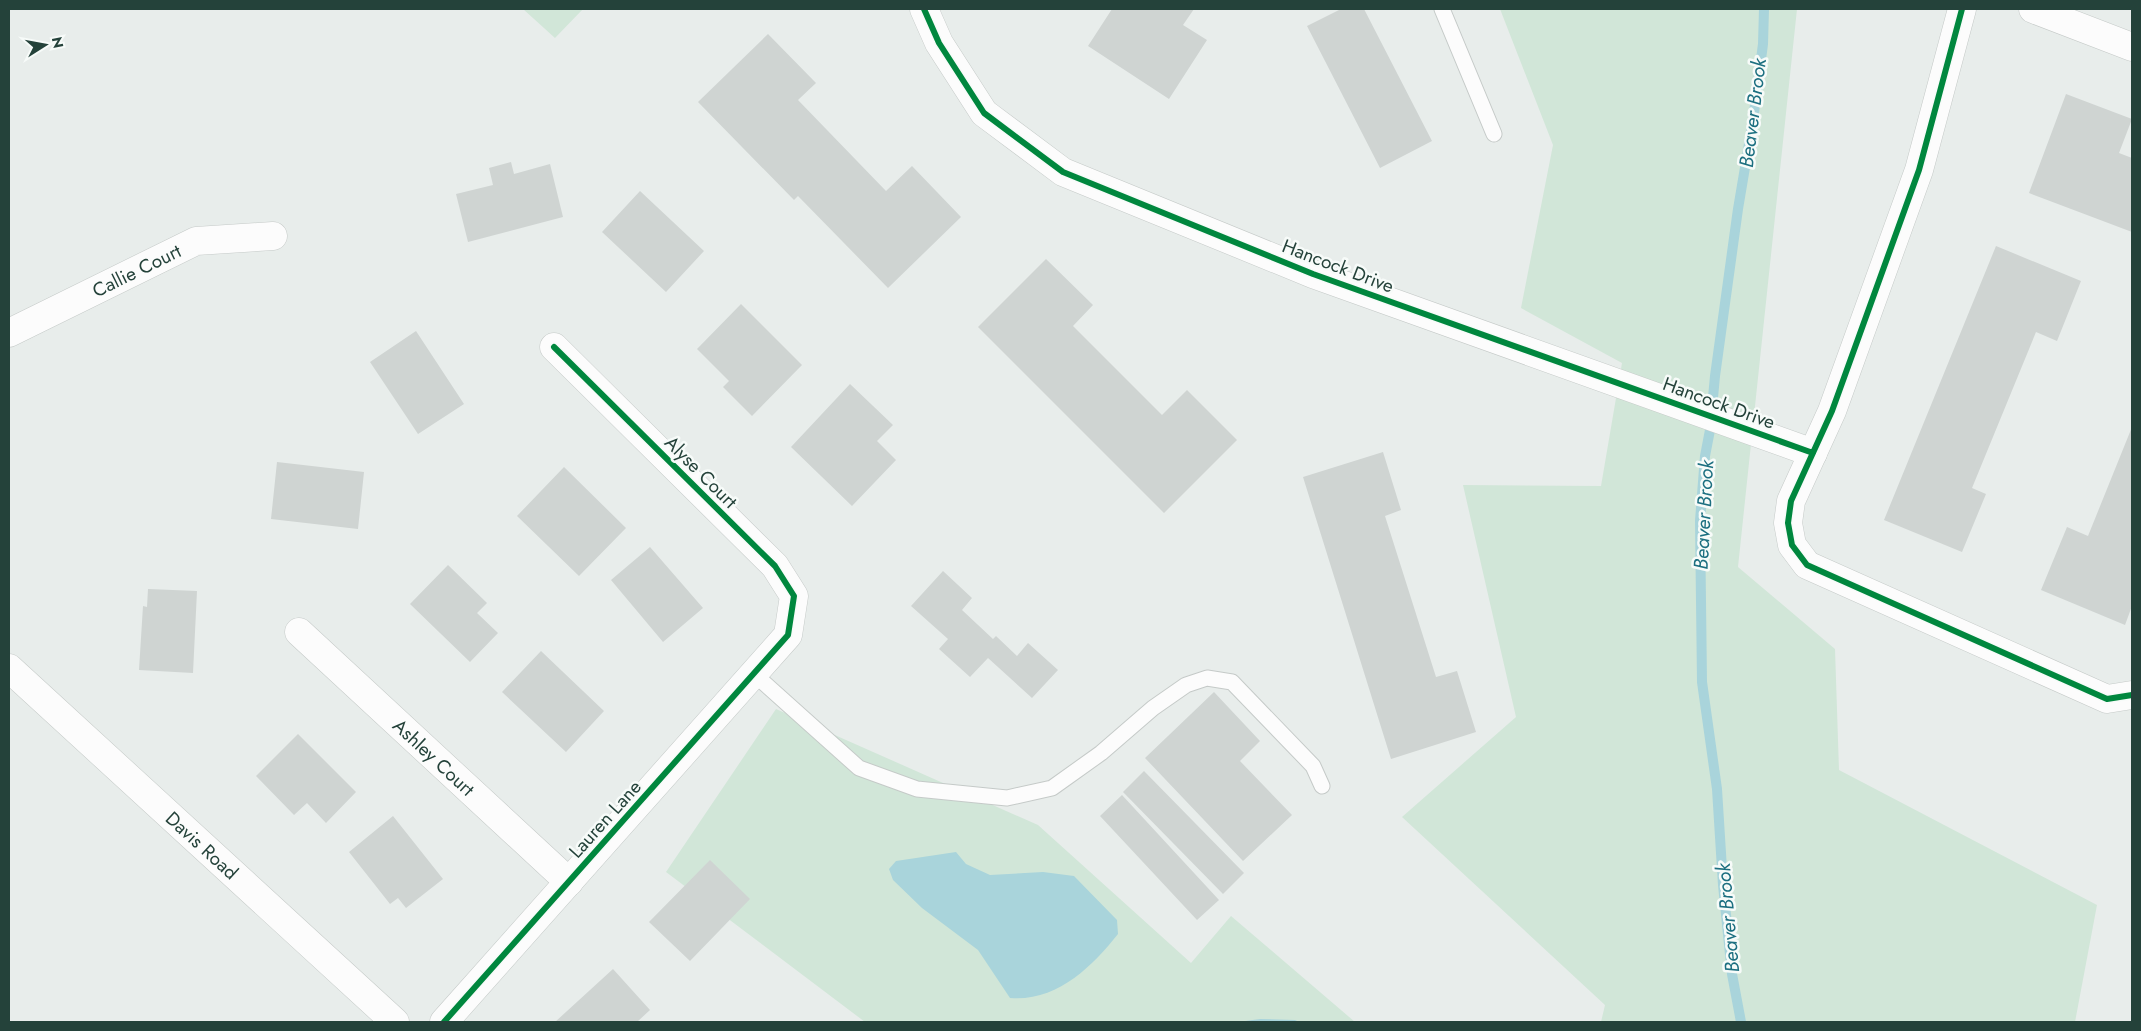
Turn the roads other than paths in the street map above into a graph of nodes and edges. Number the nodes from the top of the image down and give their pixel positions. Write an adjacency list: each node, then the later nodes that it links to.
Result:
1 (924, 9): 10 (street, Hancock Drive)
2 (1442, 9): 6 (lane)
3 (1962, 9): 10 (street)
4 (2033, 9): 5 (street)
5 (2132, 47)
6 (1494, 134)
7 (273, 236): 8 (street, Callie Court)
8 (9, 332)
9 (554, 347): 12 (street, Alyse Court)
10 (1813, 453): 15 (street)
11 (299, 632): 17 (street, Ashley Court)
12 (788, 635): 14 (street, Lauren Lane)
13 (9, 668): 18 (street, Davis Road)
14 (754, 674): 16 (lane); 17 (street, Lauren Lane)
15 (2132, 695)
16 (1322, 786)
17 (568, 882): 19 (street, Lauren Lane)
18 (395, 1022)
19 (444, 1022)

